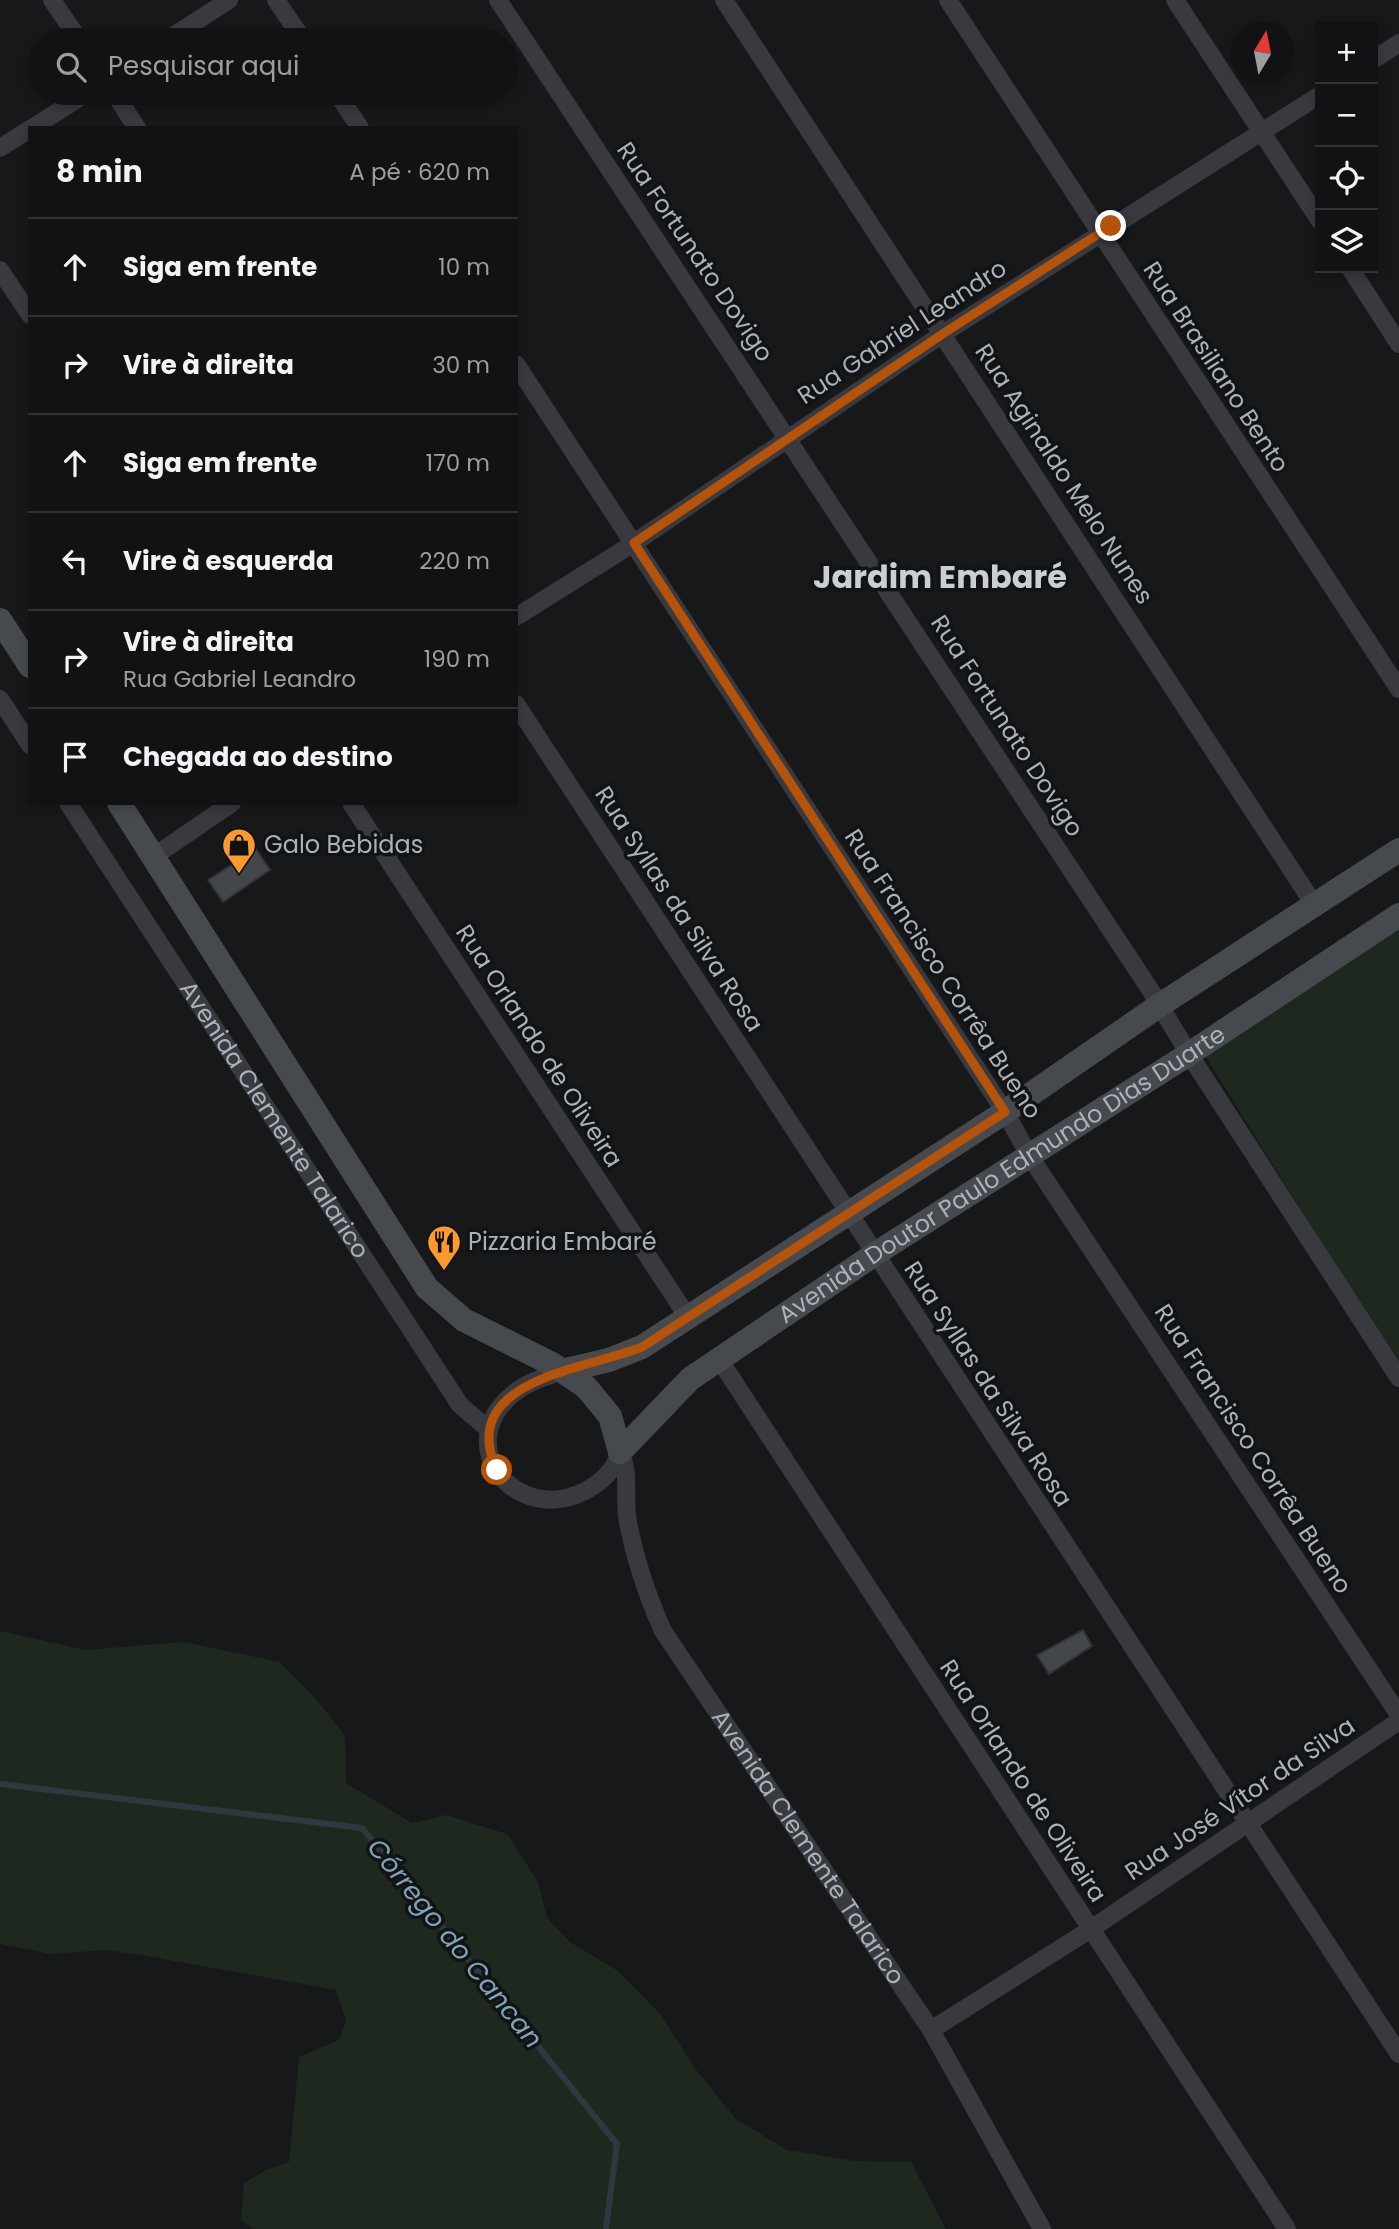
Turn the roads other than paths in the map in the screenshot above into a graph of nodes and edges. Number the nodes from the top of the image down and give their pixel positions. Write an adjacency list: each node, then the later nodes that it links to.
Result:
1 (52, 0): 8 (street)
2 (229, 0): 9 (street)
3 (276, 0): 10 (street)
4 (498, 0): 11 (street, Rua Fortunato Dovigo)
5 (724, 0): 30 (street, Rua Aginaldo Melo Nunes)
6 (948, 0): 26 (street, Rua Brasiliano Bento)
7 (1175, 0): 23 (street)
8 (71, 28)
9 (186, 28)
10 (295, 28)
11 (517, 28)
12 (518, 30): 33 (street, Rua Fortunato Dovigo)
13 (1399, 43): 14 (street)
14 (1378, 57)
15 (1315, 98): 23 (street, Rua Gabriel Leandro)
16 (68, 105): 19 (street)
17 (122, 105): 20 (street)
18 (345, 105): 21 (street)
19 (34, 126)
20 (136, 126)
21 (359, 126)
22 (28, 130): 24 (street)
23 (1264, 133): 25 (street); 26 (street, Rua Gabriel Leandro)
24 (0, 148)
25 (1315, 213)
26 (1099, 233): 30 (street, Rua Gabriel Leandro); 38 (street, Rua Brasiliano Bento)
27 (0, 270): 29 (street)
28 (1353, 273): 31 (street)
29 (28, 312)
30 (944, 333): 33 (street, Rua Gabriel Leandro); 48 (street, Rua Aginaldo Melo Nunes)
31 (1399, 344)
32 (518, 367): 34 (street, Rua Francisco Corrêa Bueno)
33 (788, 437): 34 (street, Rua Gabriel Leandro); 50 (street, Rua Fortunato Dovigo)
34 (634, 543): 35 (street, Rua Gabriel Leandro); 52 (street, Rua Francisco Corrêa Bueno)
35 (518, 616)
36 (0, 620): 37 (street)
37 (28, 663)
38 (1399, 689)
39 (0, 699): 41 (street)
40 (518, 707): 54 (street, Rua Syllas da Silva Rosa)
41 (28, 742)
42 (69, 805): 60 (street, Avenida Clemente Talarico)
43 (120, 805): 47 (street, Avenida Clemente Talarico)
44 (229, 805): 47 (street)
45 (352, 805): 56 (street, Rua Orlando de Oliveira)
46 (1399, 850): 48 (street, Avenida Doutor Paulo Edmundo Dias Duarte)
47 (153, 857): 58 (street, Avenida Clemente Talarico)
48 (1315, 906): 50 (street, Avenida Doutor Paulo Edmundo Dias Duarte)
49 (1399, 915): 51 (street, Avenida Doutor Paulo Edmundo Dias Duarte)
50 (1160, 1005): 51 (street, Rua Fortunato Dovigo); 52 (street, Avenida Doutor Paulo Edmundo Dias Duarte)
51 (1189, 1054): 53 (street, Avenida Doutor Paulo Edmundo Dias Duarte); 59 (street, Rua Fortunato Dovigo)
52 (1005, 1112): 53 (street, Rua Francisco Corrêa Bueno); 54 (street, Avenida Doutor Paulo Edmundo Dias Duarte)
53 (1029, 1155): 55 (street, Avenida Doutor Paulo Edmundo Dias Duarte); 62 (street, Rua Francisco Corrêa Bueno)
54 (849, 1213): 55 (street, Rua Syllas da Silva Rosa); 56 (street, Avenida Doutor Paulo Edmundo Dias Duarte)
55 (875, 1254): 57 (street, Avenida Doutor Paulo Edmundo Dias Duarte); 63 (street, Rua Syllas da Silva Rosa)
56 (687, 1316): 58 (street, Avenida Doutor Paulo Edmundo Dias Duarte)
57 (719, 1359): 61 (street, Avenida Doutor Paulo Edmundo Dias Duarte); 64 (street, Rua Orlando de Oliveira)
58 (562, 1371): 60 (street); 61 (street, Avenida Clemente Talarico)
59 (1399, 1378)
60 (488, 1429): 61 (street)
61 (620, 1452): 65 (street, Avenida Clemente Talarico)
62 (1399, 1718): 63 (street, Rua José Vítor da Silva)
63 (1246, 1825): 64 (street, Rua José Vítor da Silva); 66 (street, Rua Syllas da Silva Rosa)
64 (1091, 1929): 65 (street, Rua José Vítor da Silva); 68 (street, Rua Orlando de Oliveira)
65 (931, 2031): 67 (street, Avenida Clemente Talarico)
66 (1399, 2054)
67 (1042, 2229)
68 (1287, 2229)

